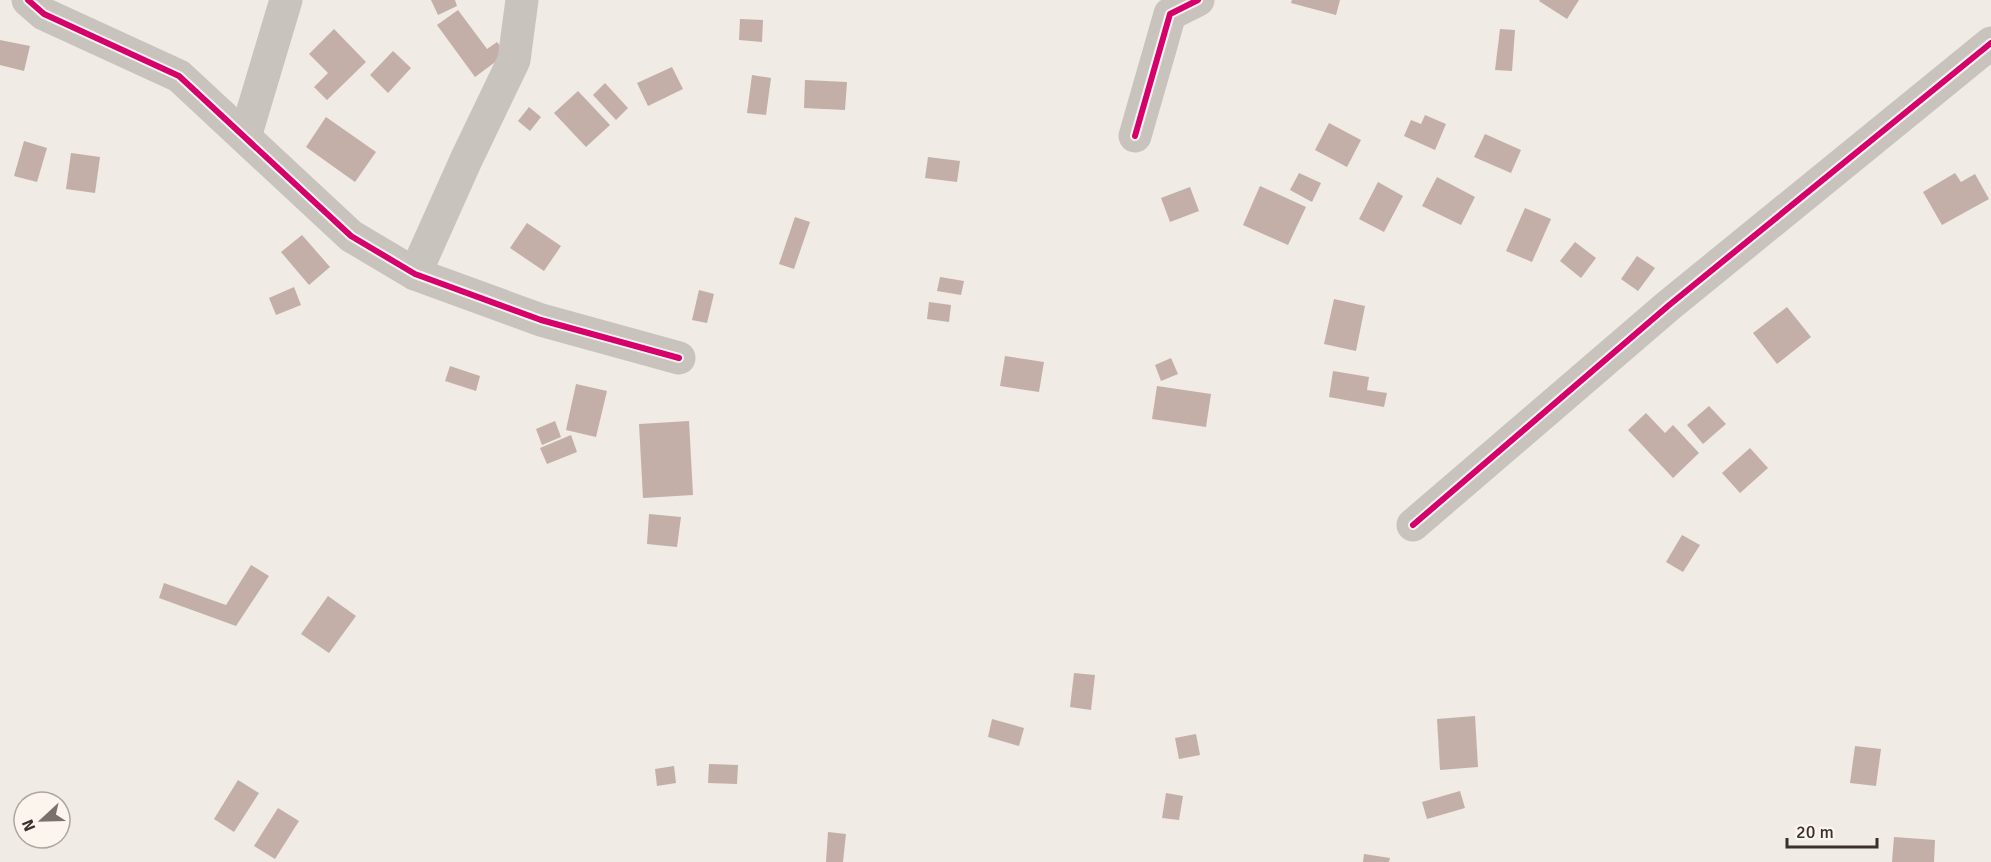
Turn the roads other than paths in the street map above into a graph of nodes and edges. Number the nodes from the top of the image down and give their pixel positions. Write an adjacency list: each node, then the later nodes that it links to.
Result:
1 (28, 0): 7 (street)
2 (286, 0): 7 (street)
3 (522, 0): 8 (street)
4 (1198, 0): 6 (street)
5 (1991, 43): 10 (street)
6 (1135, 136)
7 (245, 137): 8 (street)
8 (415, 274): 9 (street)
9 (679, 358)
10 (1413, 525)

